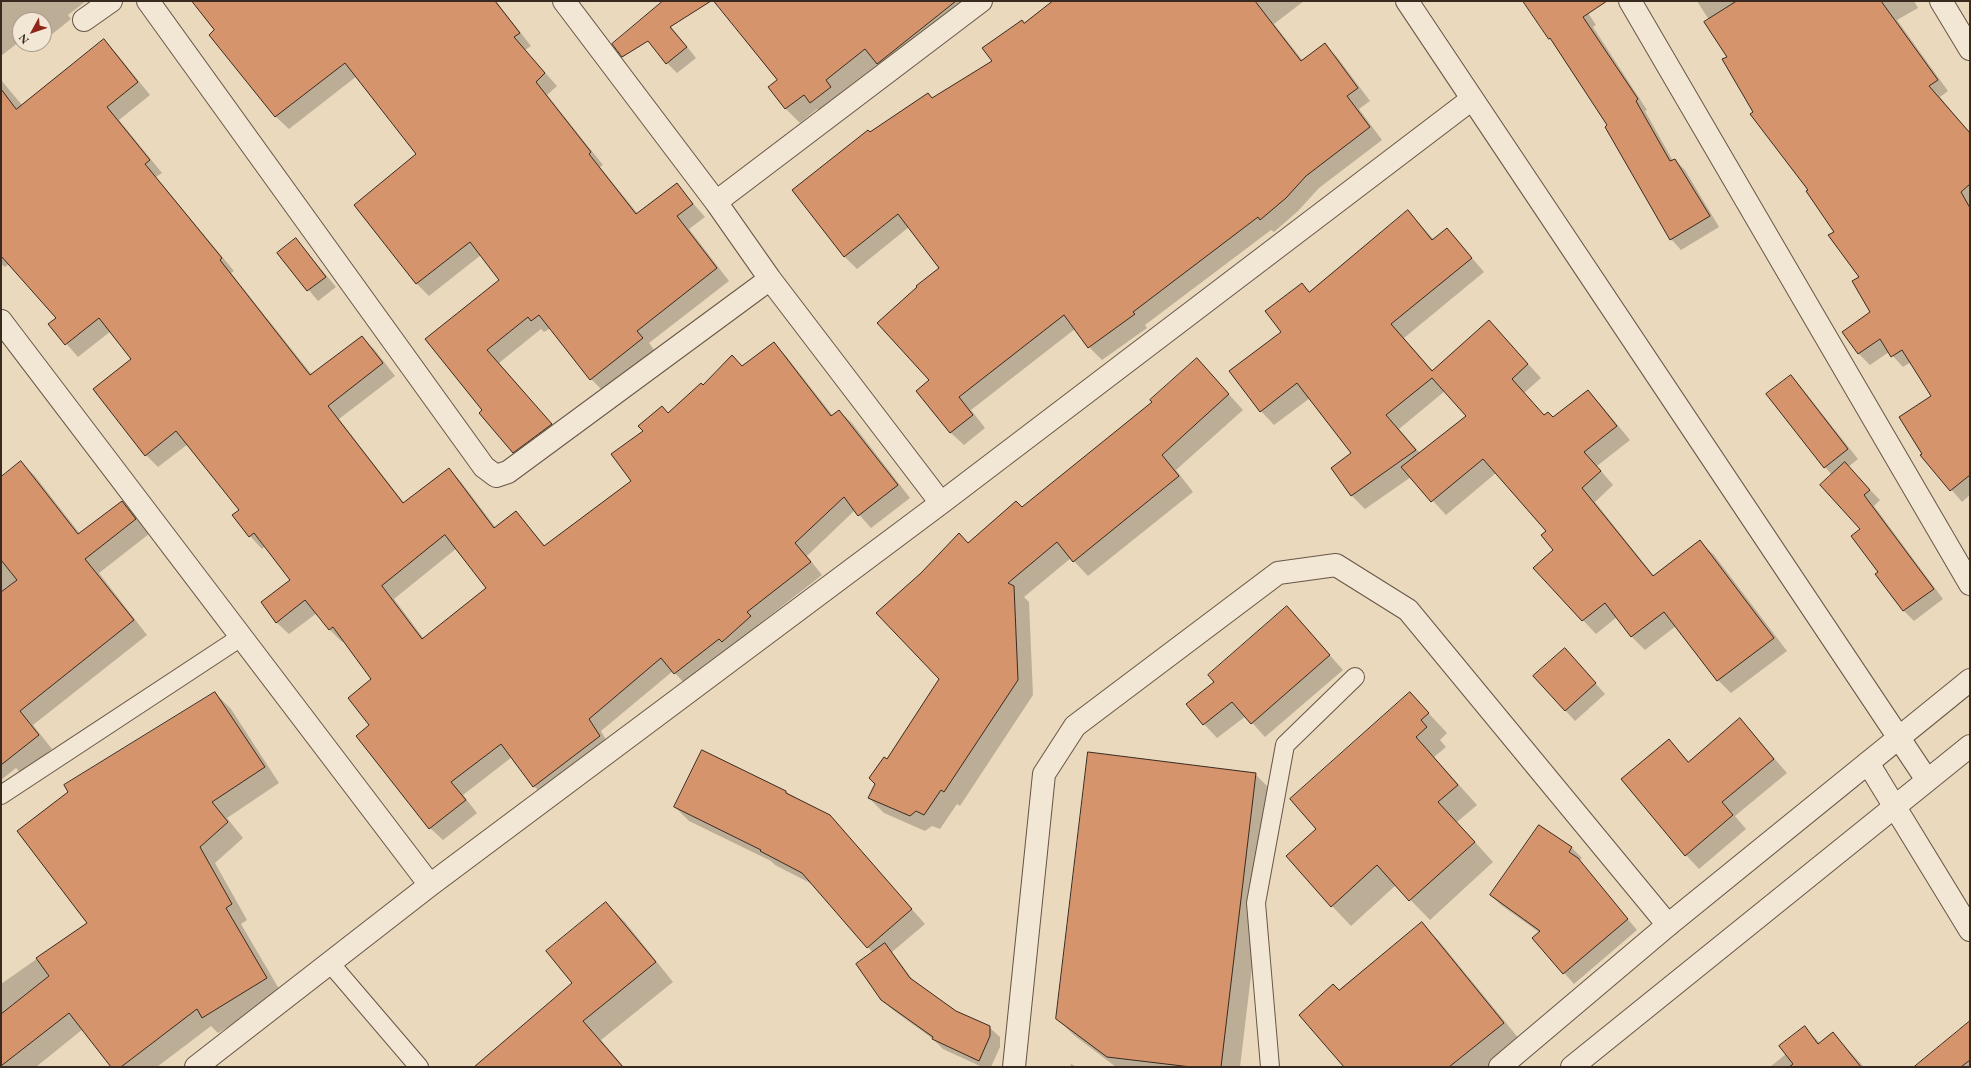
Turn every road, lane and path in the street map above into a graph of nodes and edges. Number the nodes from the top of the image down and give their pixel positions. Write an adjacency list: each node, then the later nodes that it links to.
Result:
1 (111, 1): 8 (street)
2 (148, 1): 12 (street)
3 (564, 1): 11 (street)
4 (981, 1): 11 (street)
5 (1407, 1): 10 (street)
6 (1630, 1): 15 (street)
7 (1941, 1): 9 (street)
8 (84, 20)
9 (1970, 49)
10 (1472, 99): 14 (street); 19 (street)
11 (716, 202): 12 (street)
12 (770, 280): 14 (street)
13 (1, 321): 16 (street)
14 (941, 503): 25 (street)
15 (1970, 584)
16 (241, 637): 23 (lane); 25 (street)
17 (1355, 677): 32 (lane)
18 (1970, 680): 19 (street)
19 (1899, 738): 21 (street); 22 (street)
20 (1970, 746): 22 (street)
21 (1868, 763): 24 (street); 26 (street)
22 (1927, 780): 24 (street)
23 (1, 795)
24 (1895, 807): 27 (street); 34 (street)
25 (430, 885): 28 (street)
26 (1668, 925): 31 (street); 33 (street)
27 (1970, 930)
28 (330, 963): 29 (street); 30 (lane)
29 (196, 1067)
30 (418, 1067)
31 (1014, 1067)
32 (1270, 1067)
33 (1500, 1067)
34 (1572, 1067)

